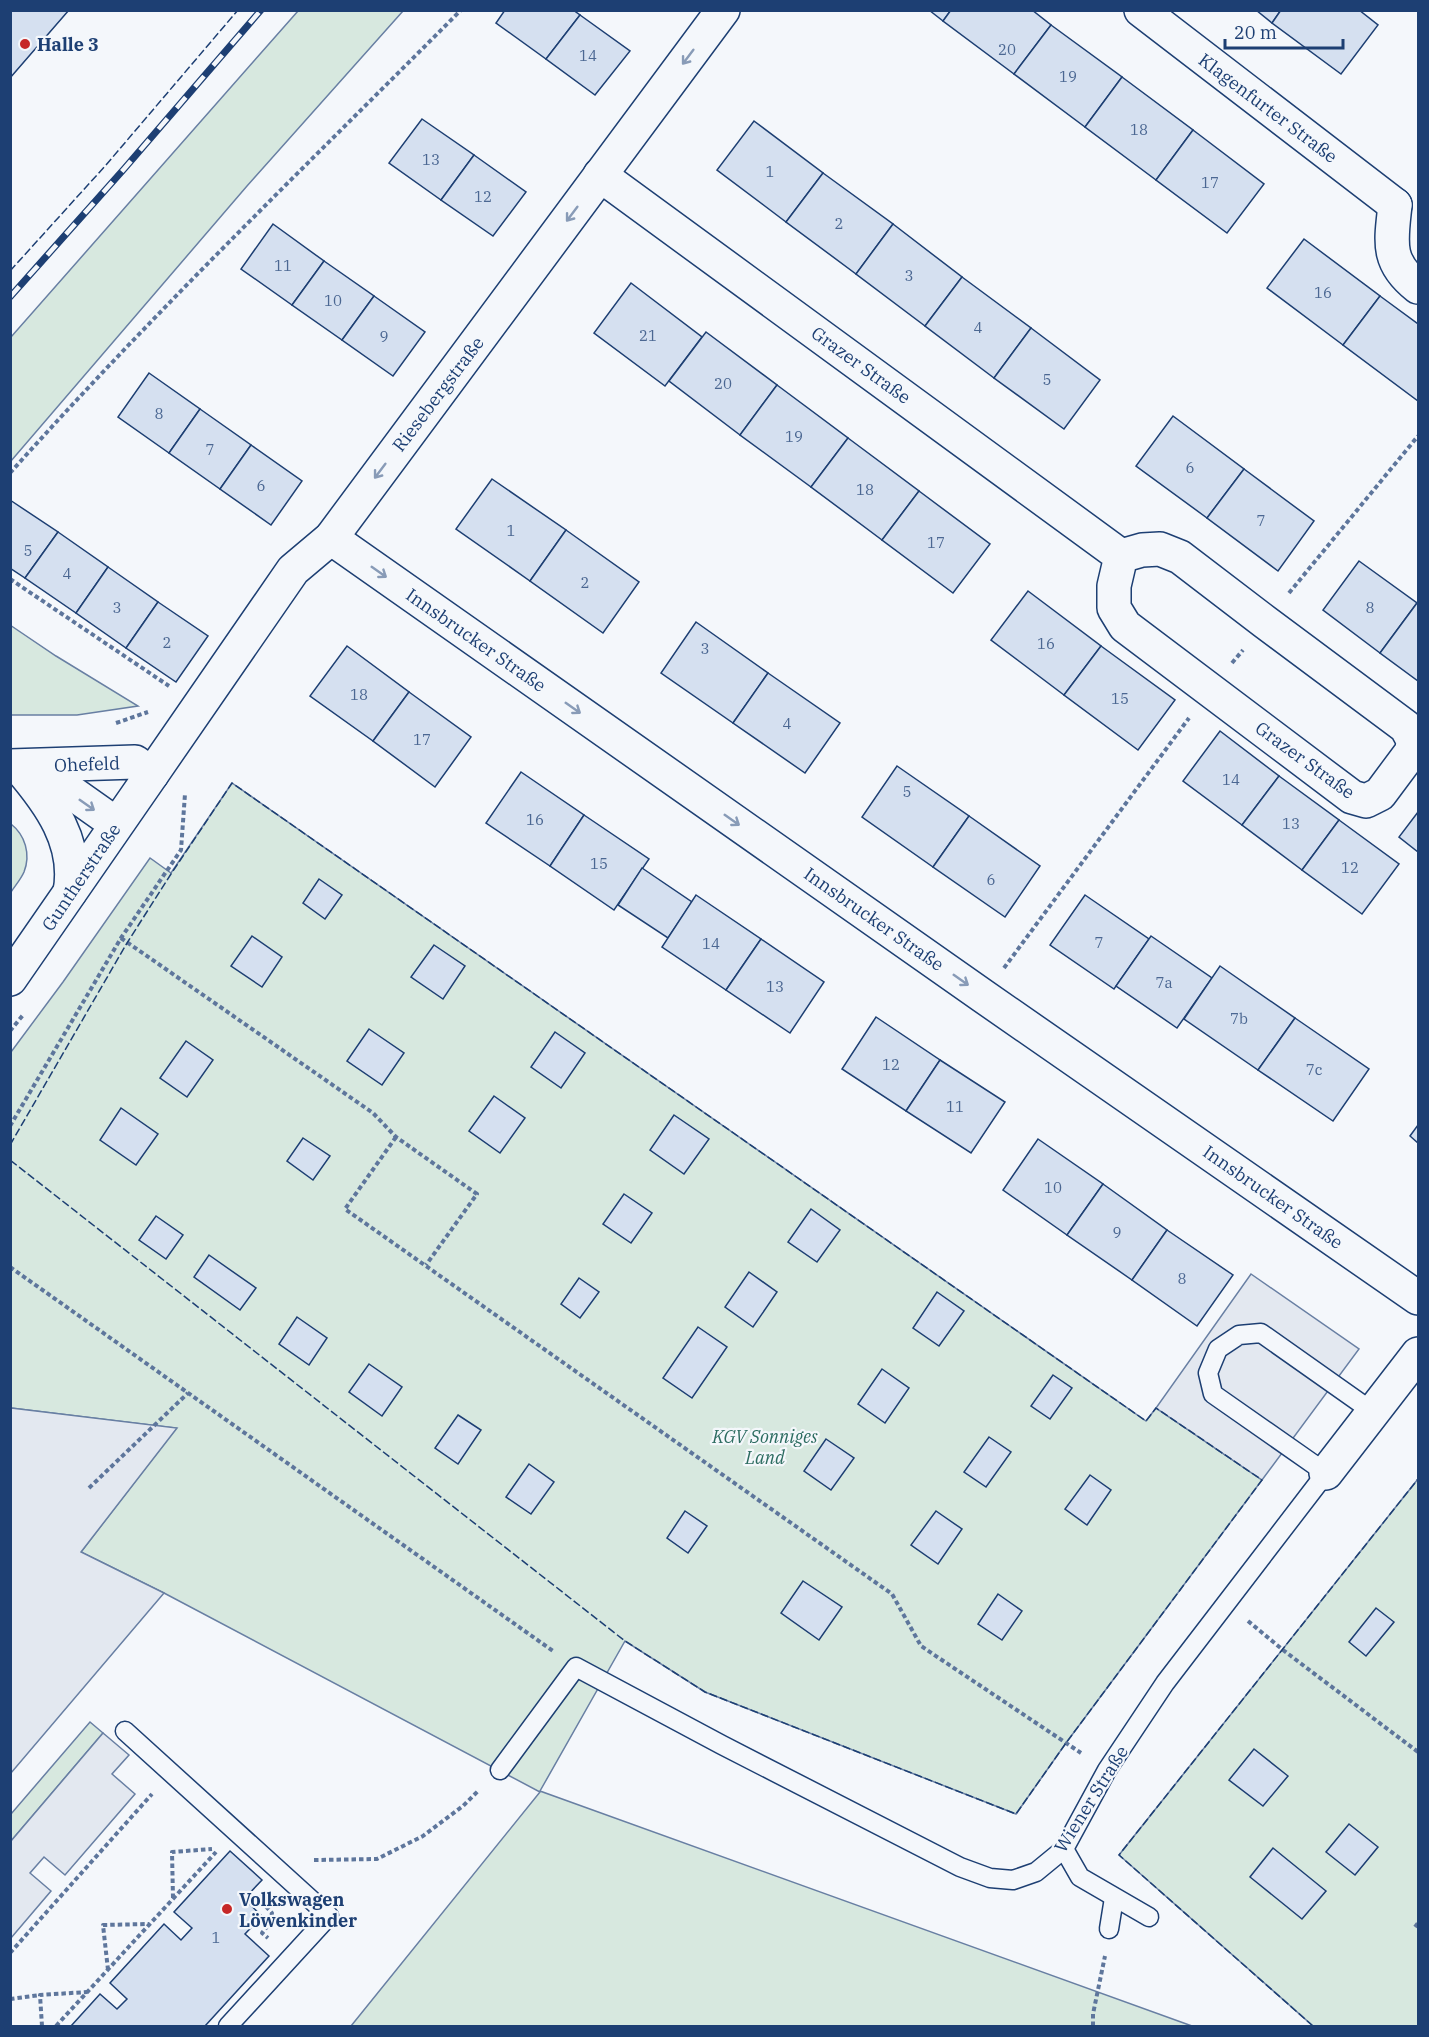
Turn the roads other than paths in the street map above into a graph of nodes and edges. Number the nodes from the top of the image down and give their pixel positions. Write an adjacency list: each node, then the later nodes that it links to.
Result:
1 (723, 10): 3 (street, Riesebergstraße, one-way to 3)
2 (1141, 10): 4 (street, Klagenfurter Straße)
3 (600, 175): 6 (street, Riesebergstraße, one-way to 6); 7 (street, Grazer Straße)
4 (1407, 203): 5 (street, Klagenfurter Straße)
5 (1419, 287)
6 (331, 538): 9 (street, Riesebergstraße); 13 (street, Innsbrucker Straße, one-way to 13)
7 (1121, 556): 7 (street, Grazer Straße)
8 (15, 767): 9 (street, Ohefeld); 10 (street, Ohefeld, one-way to 10); 11 (street, Ohefeld)
9 (152, 774): 10 (street, Guntherstraße)
10 (116, 824): 11 (street, Guntherstraße)
11 (70, 892): 12 (street, Guntherstraße)
12 (10, 979)
13 (1419, 1298)
14 (1419, 1354): 15 (street, Wiener Straße)
15 (1373, 1412): 16 (street, Wiener Straße); 16 (lane)
16 (1326, 1473): 19 (lane, Wiener Straße)
17 (125, 1731): 23 (lane)
18 (500, 1770): 19 (lane, Wiener Straße)
19 (1064, 1849): 20 (lane)
20 (1114, 1898): 21 (lane); 22 (lane)
21 (1149, 1917)
22 (1109, 1929)
23 (228, 2026)

